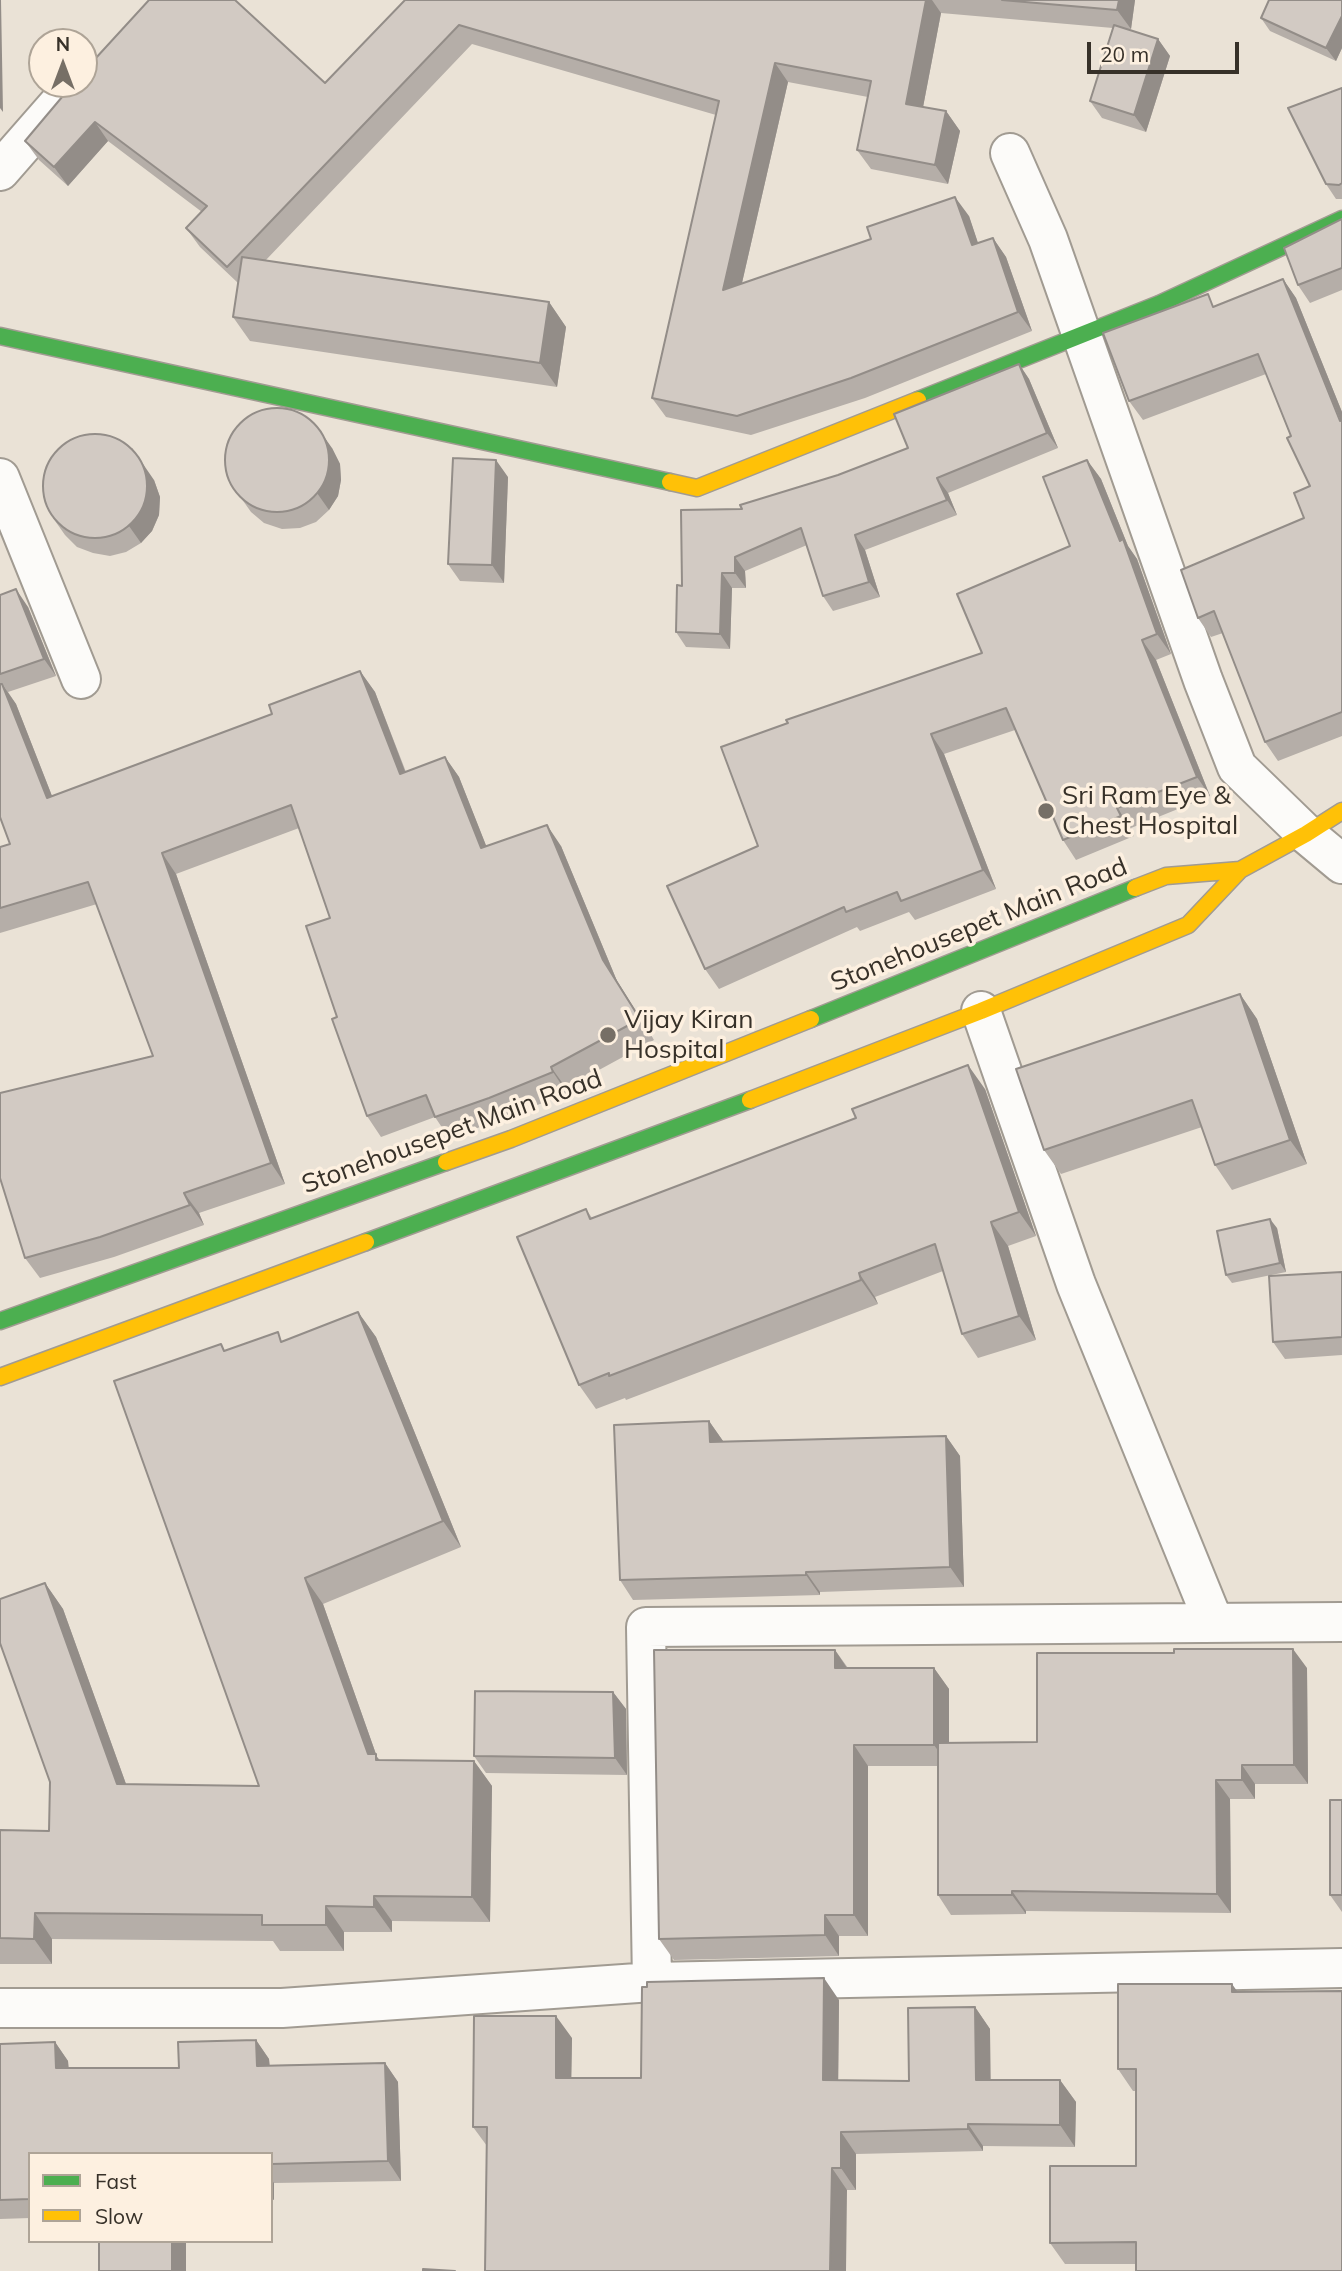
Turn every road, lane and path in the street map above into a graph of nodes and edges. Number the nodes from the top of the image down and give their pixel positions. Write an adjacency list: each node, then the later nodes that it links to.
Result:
1 (64, 98): 3 (street)
2 (1010, 153): 5 (street)
3 (0, 171)
4 (1342, 219): 5 (main road)
5 (1082, 334): 6 (main road); 10 (street)
6 (0, 336)
7 (0, 478): 8 (street)
8 (81, 679)
9 (1342, 811): 10 (main road, Stonehousepet Main Road)
10 (1306, 834): 11 (street); 12 (main road, Stonehousepet Main Road)
11 (1342, 864)
12 (1240, 870): 13 (main road); 14 (main road, Stonehousepet Main Road)
13 (981, 1011): 15 (main road); 17 (street)
14 (0, 1321)
15 (0, 1377)
16 (1342, 1622): 17 (street)
17 (1214, 1623): 19 (street)
18 (1342, 1968): 19 (street)
19 (652, 1982): 20 (street)
20 (0, 2008)

